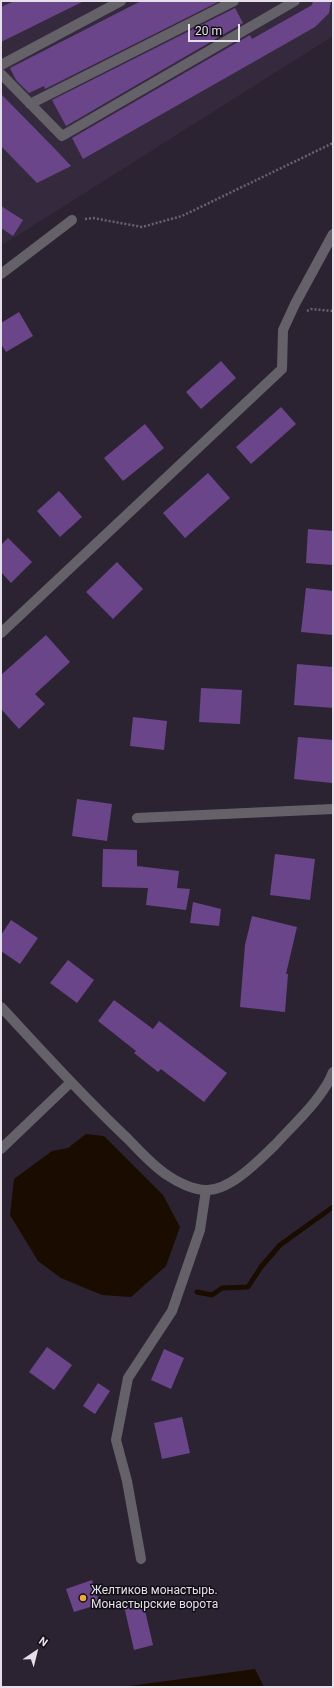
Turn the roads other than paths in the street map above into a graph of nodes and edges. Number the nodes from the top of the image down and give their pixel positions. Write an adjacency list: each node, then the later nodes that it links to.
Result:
1 (121, 1): 4 (street)
2 (234, 1): 6 (street)
3 (295, 1): 6 (street)
4 (1, 65)
5 (1, 74): 6 (street)
6 (30, 104)
7 (72, 220): 9 (street)
8 (333, 234): 10 (street)
9 (1, 274)
10 (1, 633)
11 (333, 809): 12 (street)
12 (137, 818)
13 (1, 1008): 15 (street)
14 (333, 1072): 17 (street)
15 (71, 1082): 16 (street); 17 (street)
16 (1, 1149)
17 (206, 1190): 18 (street)
18 (141, 1559)

